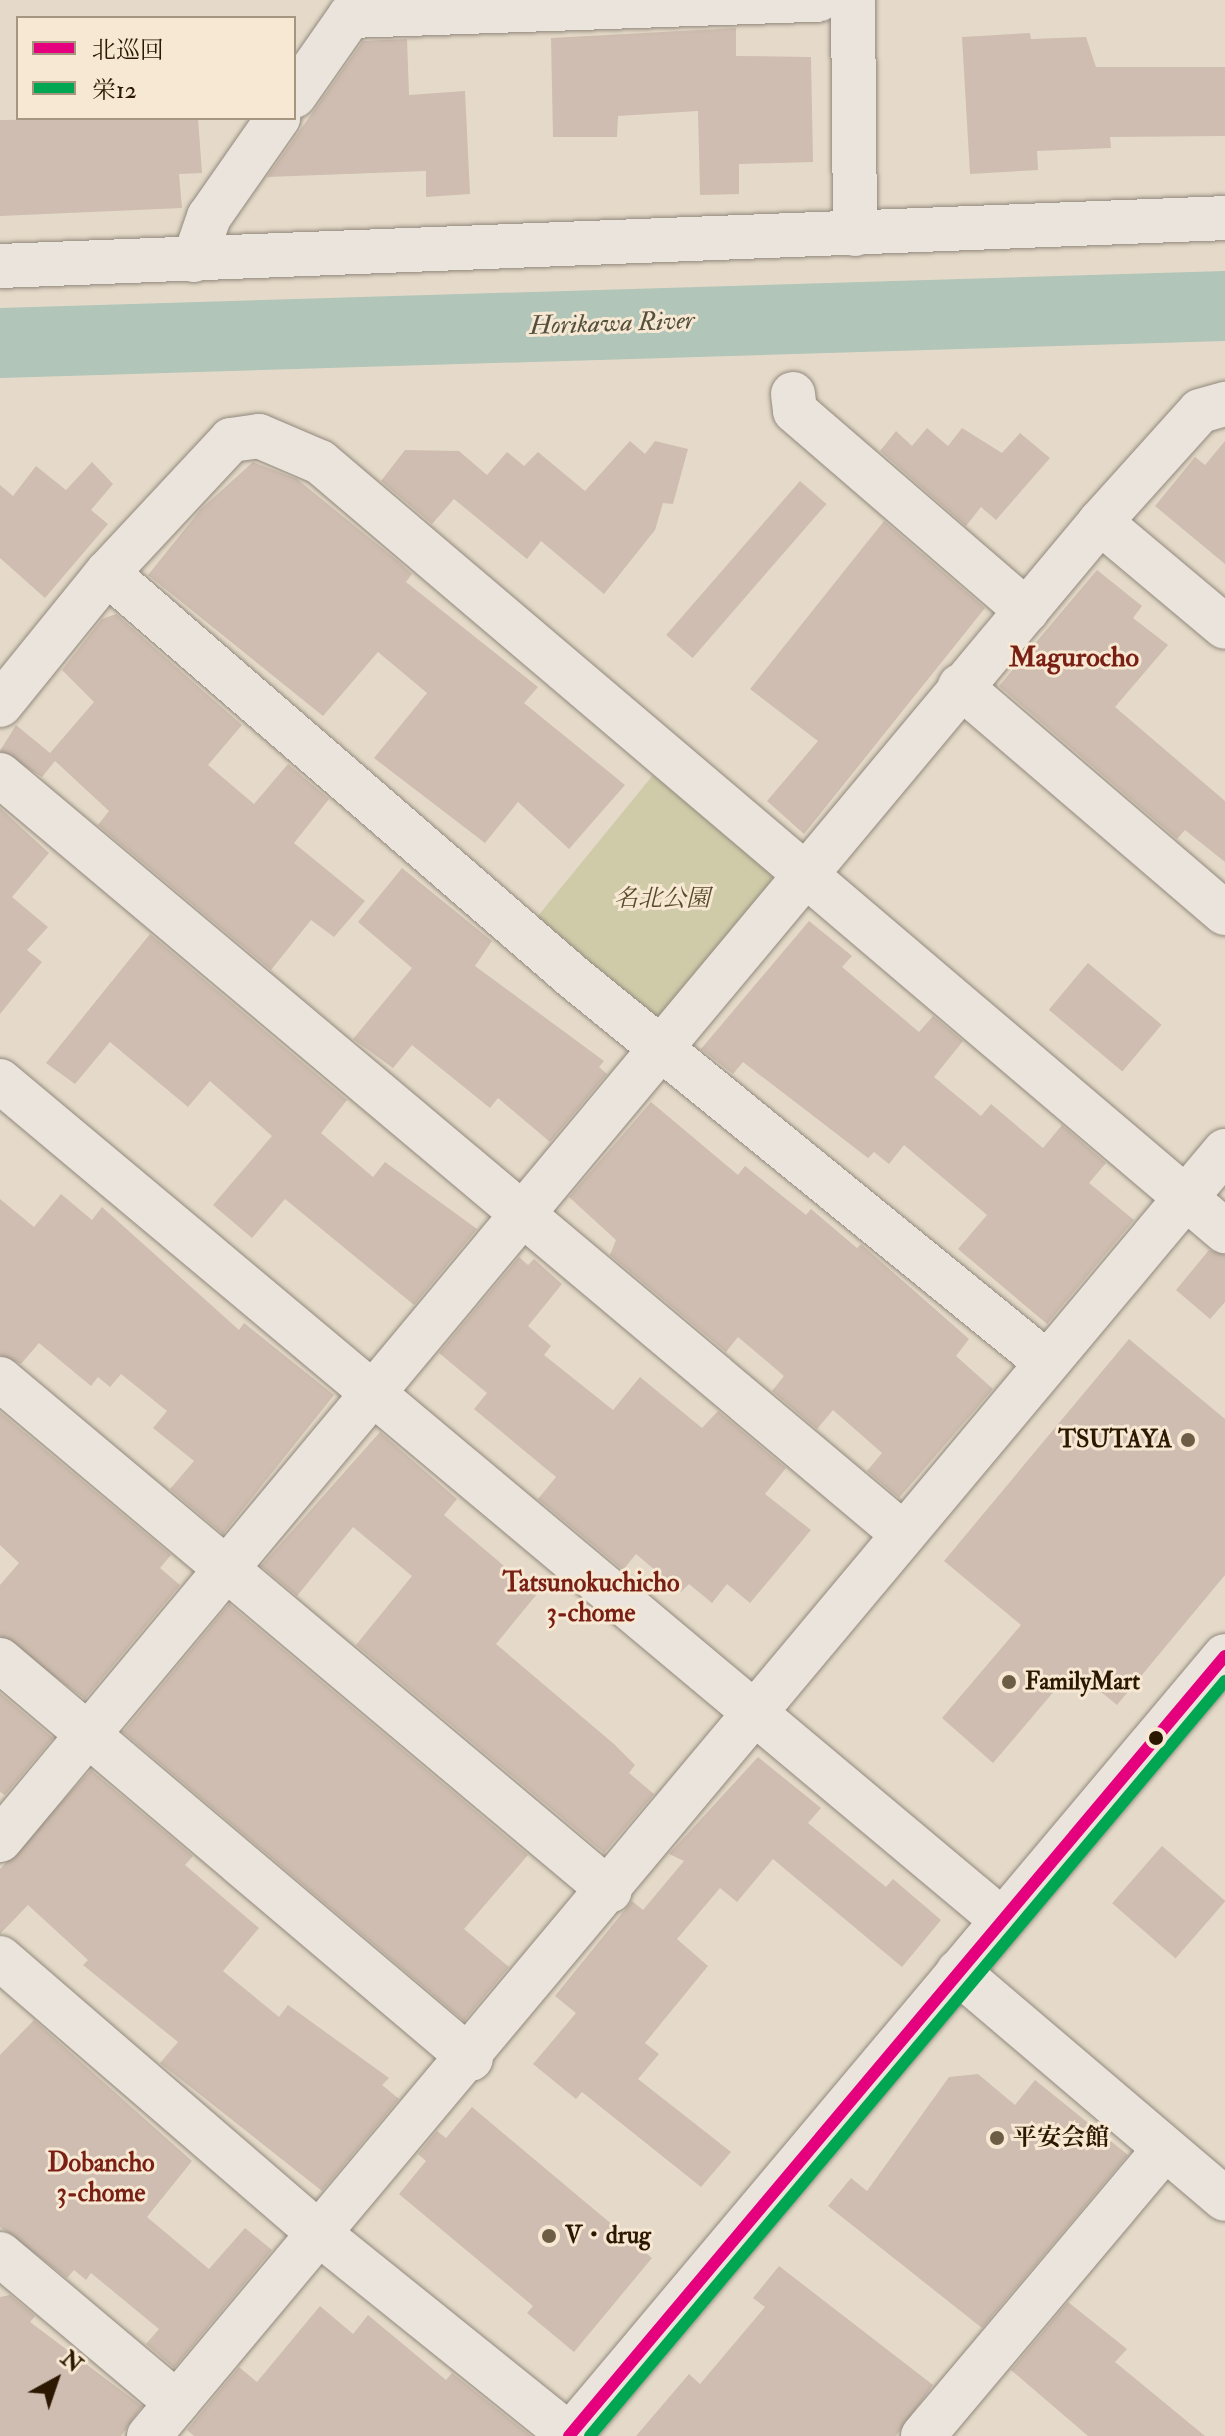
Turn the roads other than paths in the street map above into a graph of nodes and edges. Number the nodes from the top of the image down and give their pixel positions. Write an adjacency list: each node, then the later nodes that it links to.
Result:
1 (819, 0): 3 (street)
2 (853, 0): 6 (street)
3 (296, 93)
4 (277, 120): 7 (street)
5 (1225, 218): 6 (street)
6 (855, 234): 7 (street)
7 (194, 260): 8 (street)
8 (0, 266)
9 (793, 394): 13 (street)
10 (1225, 404): 11 (street)
11 (1100, 522): 13 (street); 14 (street)
12 (107, 573): 16 (street); 18 (street); 20 (street)
13 (1027, 611): 15 (street)
14 (1225, 627)
15 (960, 686): 18 (street); 19 (street)
16 (0, 705)
17 (0, 775): 24 (street)
18 (808, 874): 20 (street); 23 (street)
19 (1225, 913)
20 (661, 1047): 24 (street); 26 (street)
21 (0, 1081): 28 (street)
22 (1225, 1151): 23 (street)
23 (1186, 1198): 25 (street); 26 (street)
24 (525, 1212): 28 (street); 29 (street)
25 (1225, 1231)
26 (1046, 1362): 29 (street)
27 (0, 1379): 30 (street)
28 (375, 1396): 30 (street); 33 (street)
29 (902, 1533): 33 (street)
30 (228, 1570): 34 (street); 36 (street)
31 (1225, 1656): 37 (street)
32 (0, 1660): 34 (street)
33 (756, 1716): 36 (street); 37 (street)
34 (88, 1733): 35 (street); 40 (street)
35 (0, 1840)
36 (610, 1891): 40 (street)
37 (1002, 1920): 39 (street)
38 (0, 1958): 43 (street)
39 (958, 1972): 41 (street); 47 (street)
40 (471, 2059): 43 (street)
41 (1165, 2149): 42 (street); 48 (street)
42 (1225, 2199)
43 (322, 2236): 45 (street); 47 (street)
44 (0, 2254): 45 (street)
45 (177, 2403): 46 (street)
46 (149, 2436)
47 (570, 2436)
48 (923, 2436)

